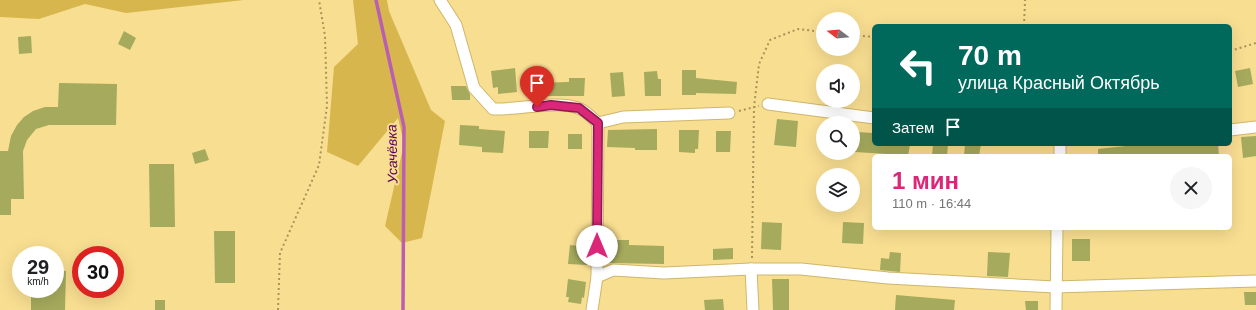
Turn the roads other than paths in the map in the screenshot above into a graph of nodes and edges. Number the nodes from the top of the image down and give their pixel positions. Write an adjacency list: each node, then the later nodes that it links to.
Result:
1 (440, 0): 5 (street)
2 (768, 104): 4 (street)
3 (729, 113): 5 (street)
4 (872, 118)
5 (598, 123): 10 (street)
6 (1256, 128): 7 (street)
7 (1232, 130)
8 (1057, 230): 12 (street)
9 (751, 269): 10 (street); 12 (street); 14 (street)
10 (597, 278): 13 (street)
11 (1256, 281): 12 (street)
12 (1056, 287): 15 (street)
13 (592, 310)
14 (753, 310)
15 (1056, 310)

